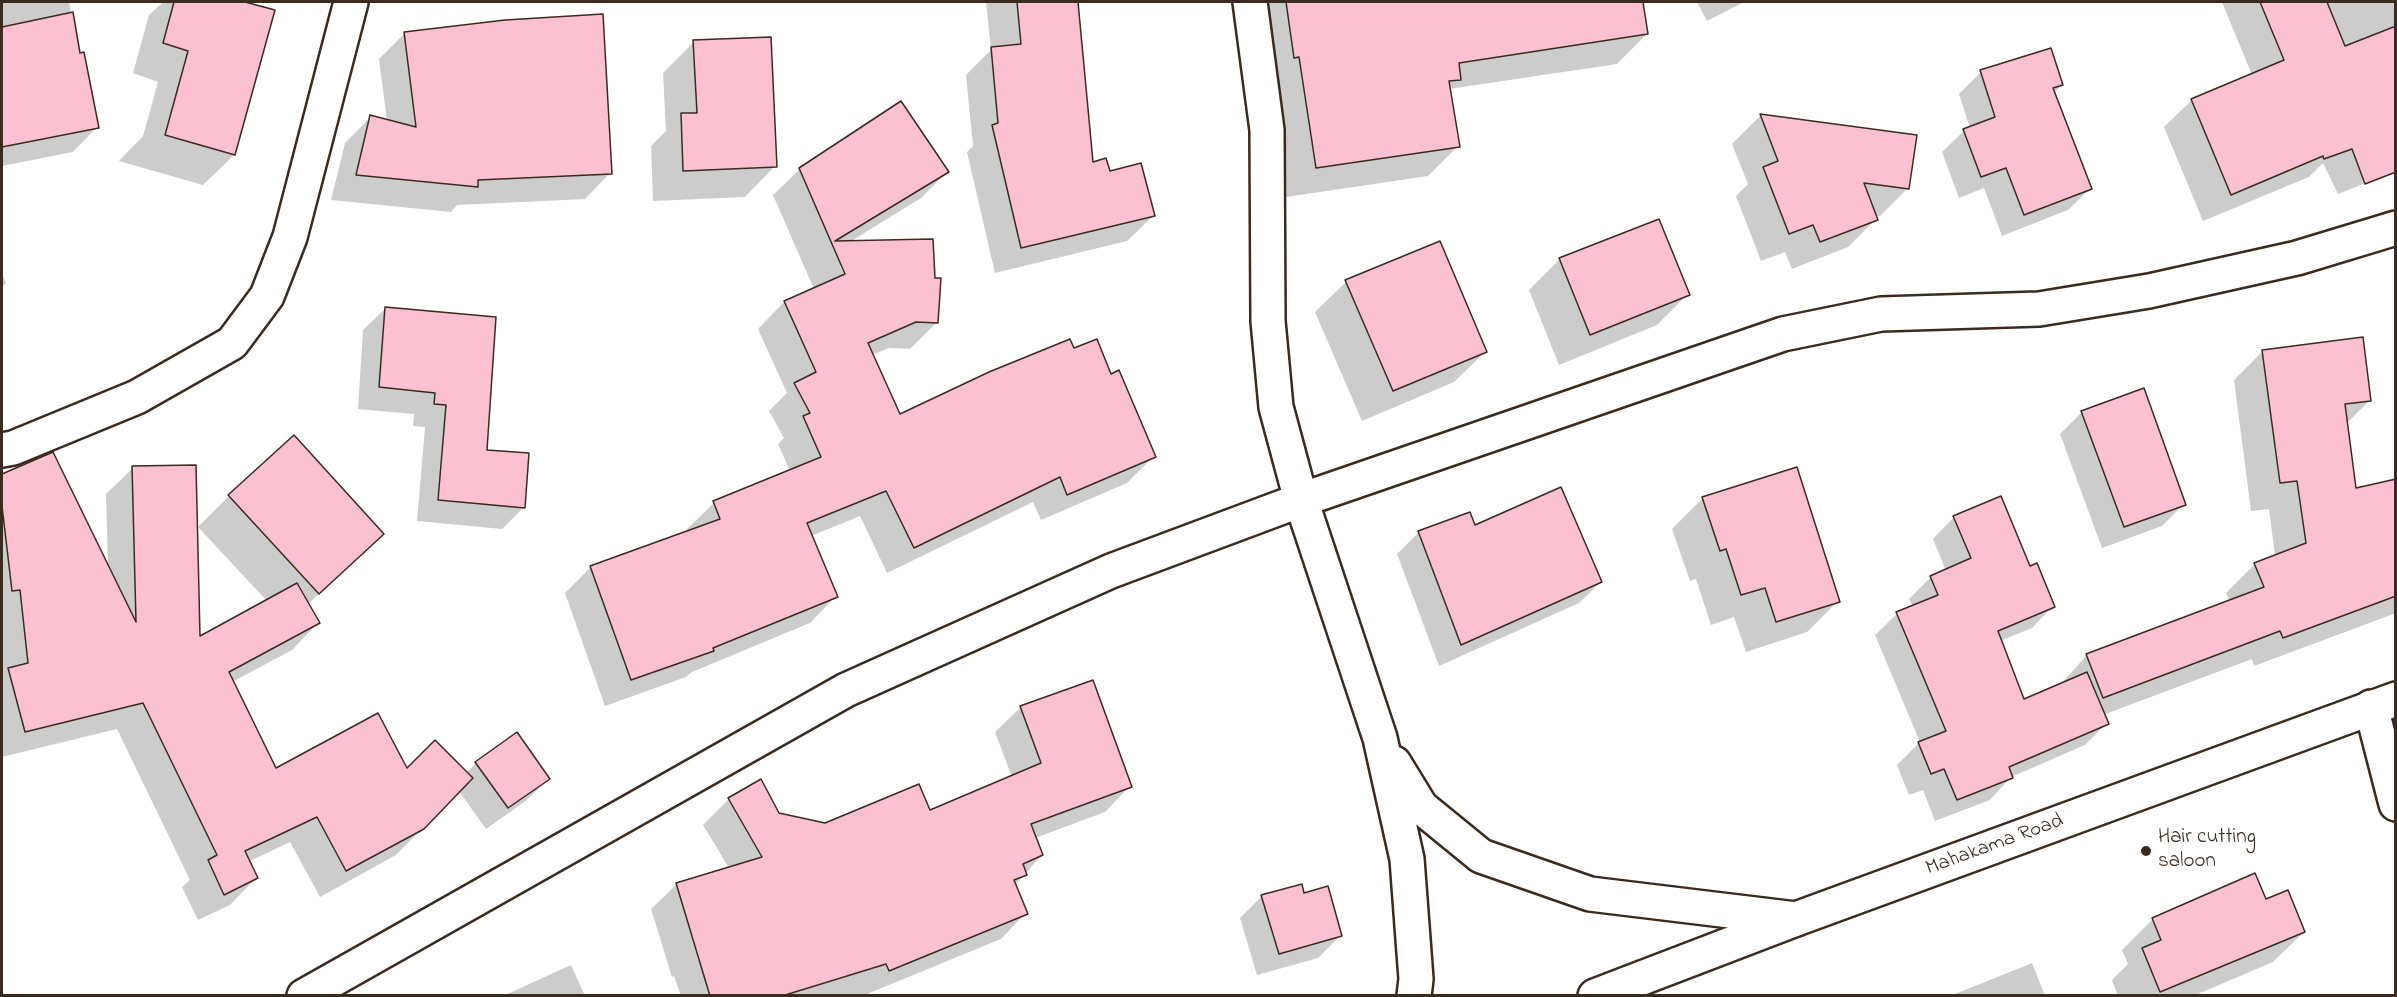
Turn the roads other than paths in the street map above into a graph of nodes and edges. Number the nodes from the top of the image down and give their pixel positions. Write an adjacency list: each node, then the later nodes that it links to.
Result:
1 (351, 2): 4 (street)
2 (1250, 2): 5 (street)
3 (2396, 228): 5 (street)
4 (2, 450)
5 (1301, 500): 7 (street); 10 (street)
6 (2383, 703): 8 (street); 9 (street, Mahakama Road)
7 (1380, 738): 9 (street); 11 (street)
8 (2396, 804)
9 (1796, 919): 12 (street, Mahakama Road)
10 (304, 996)
11 (1414, 996)
12 (1594, 996)

